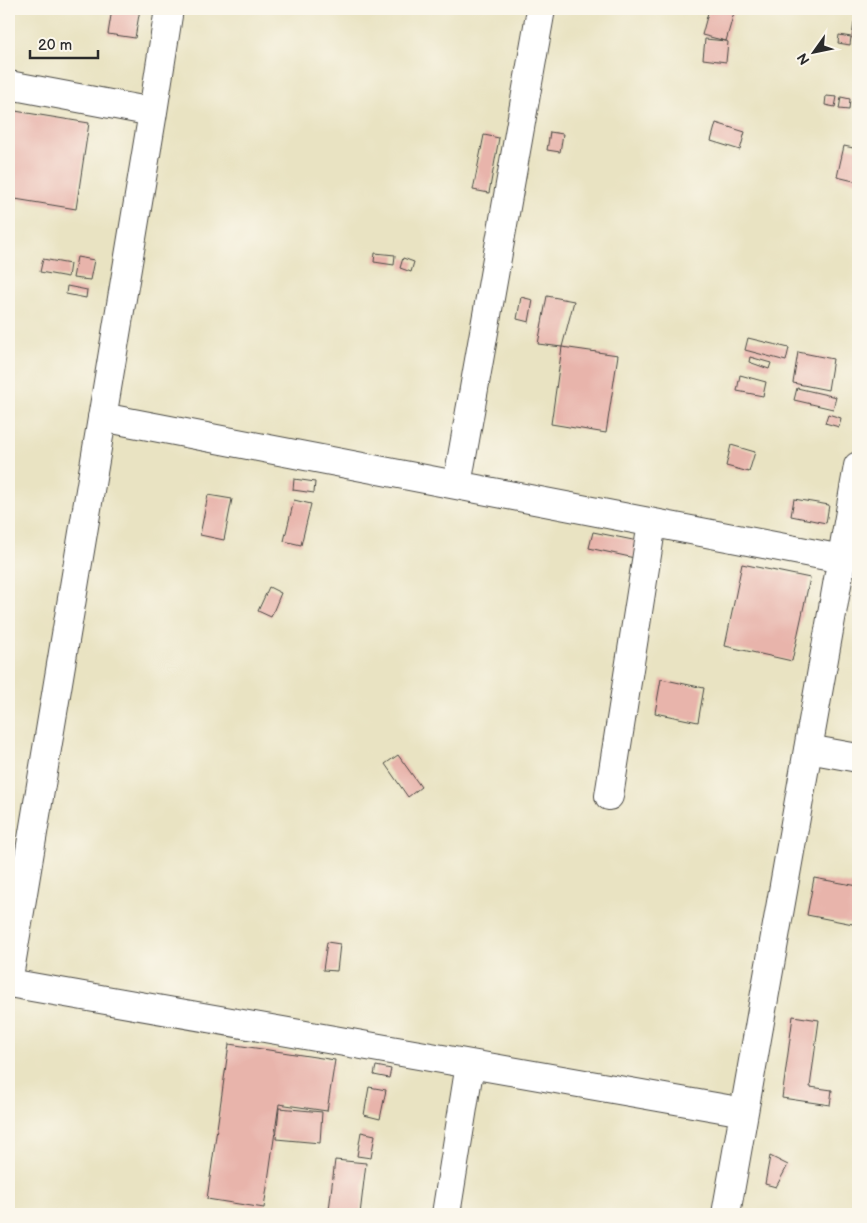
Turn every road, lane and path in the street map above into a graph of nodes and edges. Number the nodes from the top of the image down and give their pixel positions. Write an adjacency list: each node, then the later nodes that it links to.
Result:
1 (169, 9): 4 (street)
2 (541, 9): 7 (street)
3 (9, 85): 4 (street)
4 (153, 112): 5 (street)
5 (102, 417): 7 (street); 13 (street)
6 (858, 466): 9 (street)
7 (457, 485): 8 (street)
8 (652, 523): 9 (street); 12 (street)
9 (842, 560): 10 (street)
10 (808, 749): 11 (street); 15 (street)
11 (858, 758)
12 (610, 796)
13 (9, 973): 14 (street)
14 (470, 1064): 15 (street); 16 (street)
15 (744, 1112): 17 (street)
16 (446, 1214)
17 (726, 1214)

